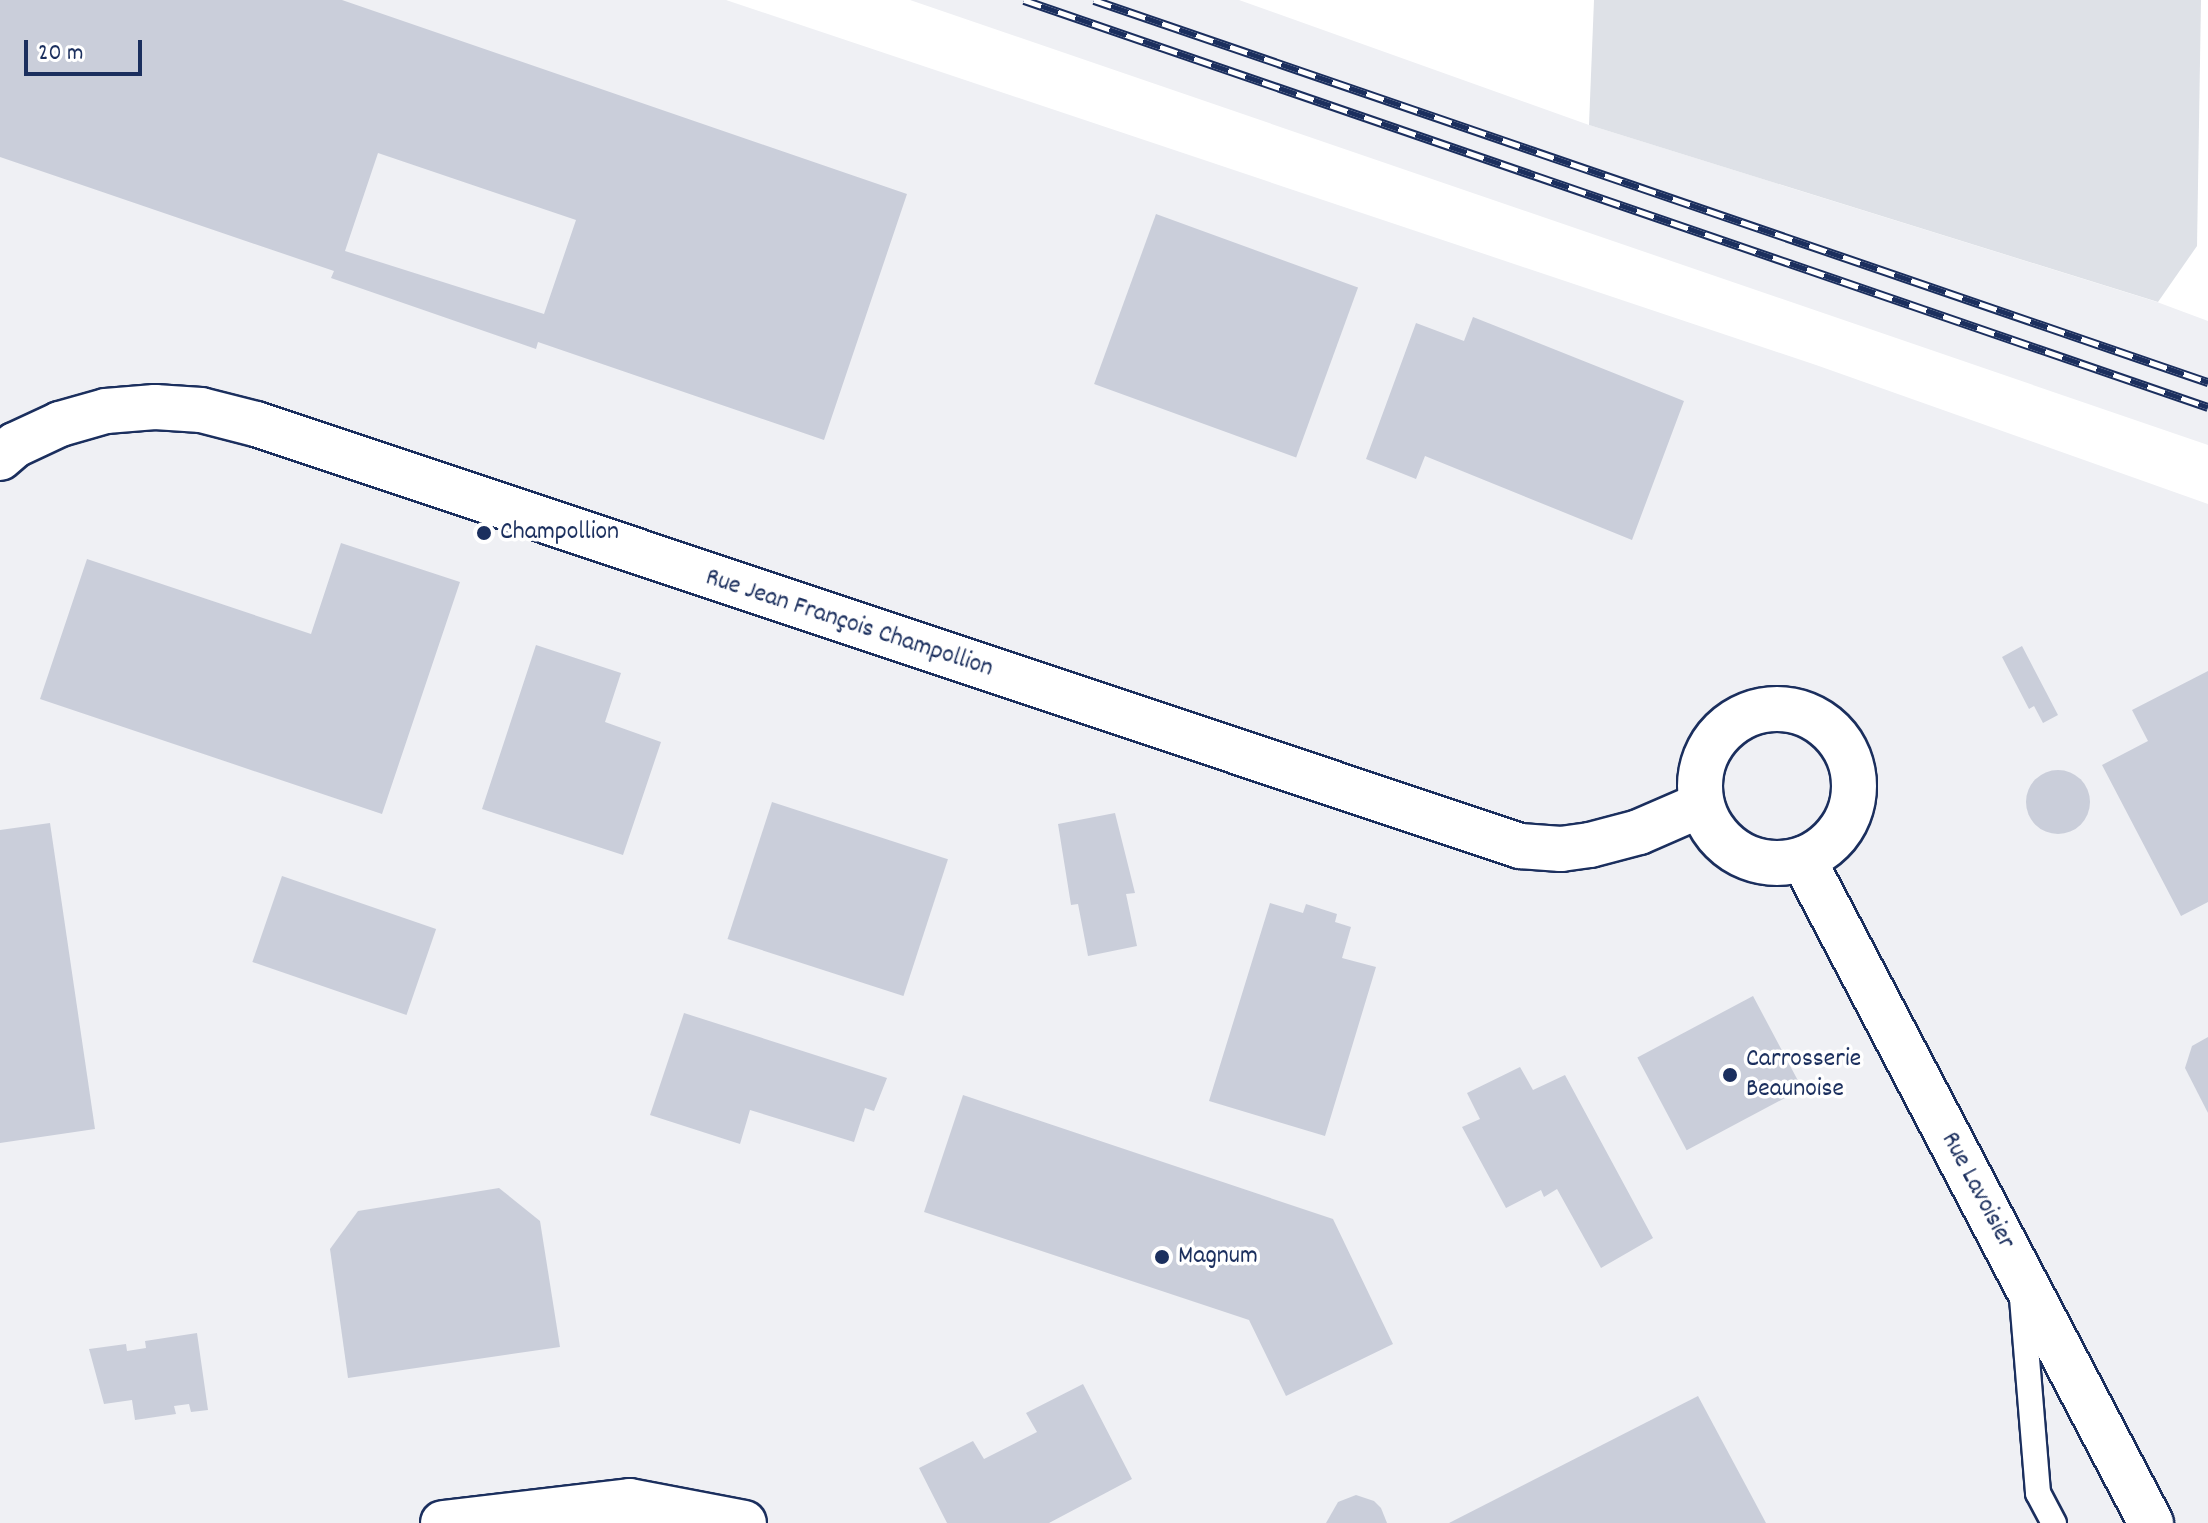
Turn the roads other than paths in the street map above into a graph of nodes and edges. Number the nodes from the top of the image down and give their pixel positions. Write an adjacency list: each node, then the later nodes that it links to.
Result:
1 (0, 458): 2 (street, Rue Jean François Champollion)
2 (1701, 805): 3 (street); 3 (street)
3 (1803, 859): 4 (street, Rue Lavoisier)
4 (2019, 1272): 7 (lane); 8 (street, Rue Lavoisier)
5 (443, 1523): 6 (street)
6 (744, 1523)
7 (2054, 1523)
8 (2151, 1523)

